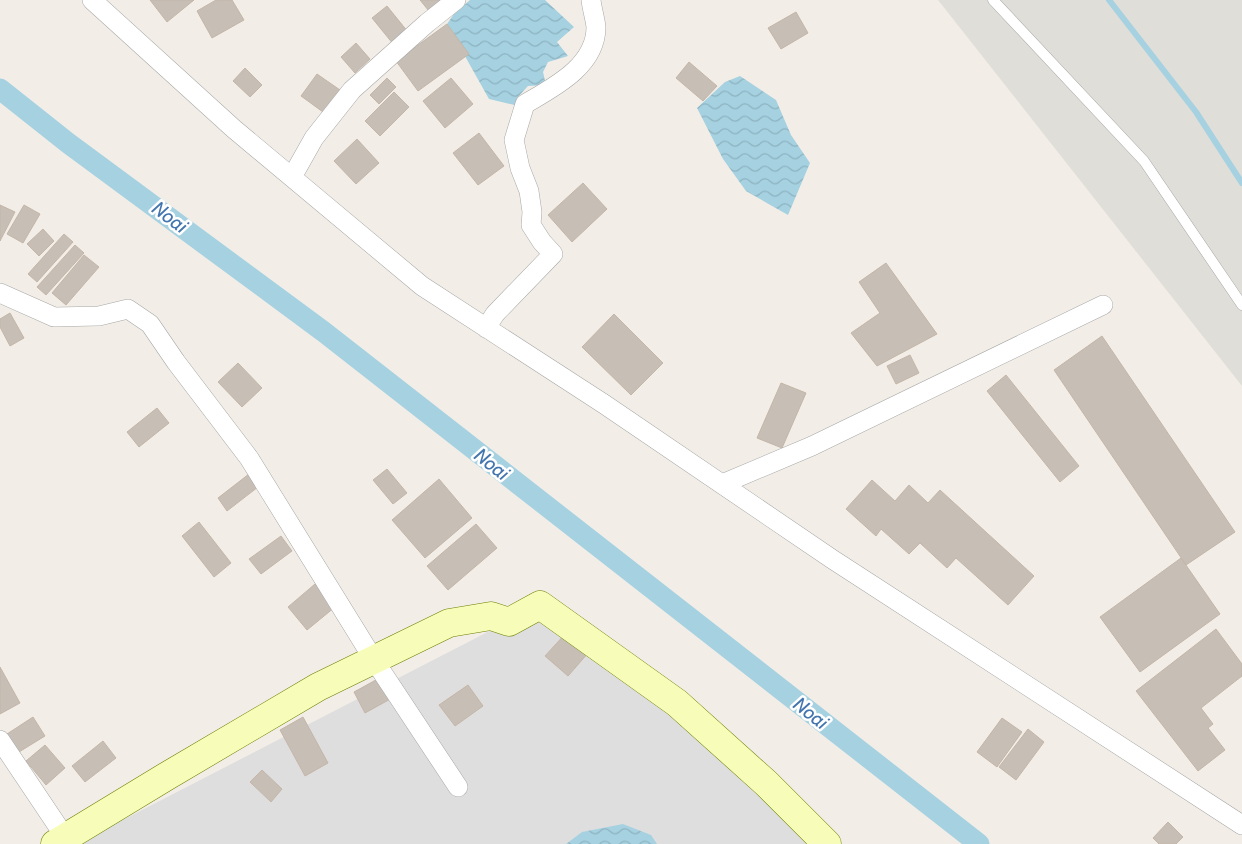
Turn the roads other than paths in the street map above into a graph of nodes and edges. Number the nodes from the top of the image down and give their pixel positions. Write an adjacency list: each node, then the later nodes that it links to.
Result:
1 (92, 0): 5 (street)
2 (456, 0): 5 (street)
3 (590, 0): 9 (street)
4 (994, 0): 8 (lane)
5 (292, 177): 9 (street)
6 (0, 294): 11 (street)
7 (1103, 305): 10 (street)
8 (1242, 305)
9 (486, 328): 10 (street)
10 (722, 484): 14 (street)
11 (374, 660): 13 (street); 15 (street); 16 (street)
12 (0, 740): 15 (street)
13 (458, 787)
14 (1242, 825)
15 (60, 841)
16 (826, 844)

